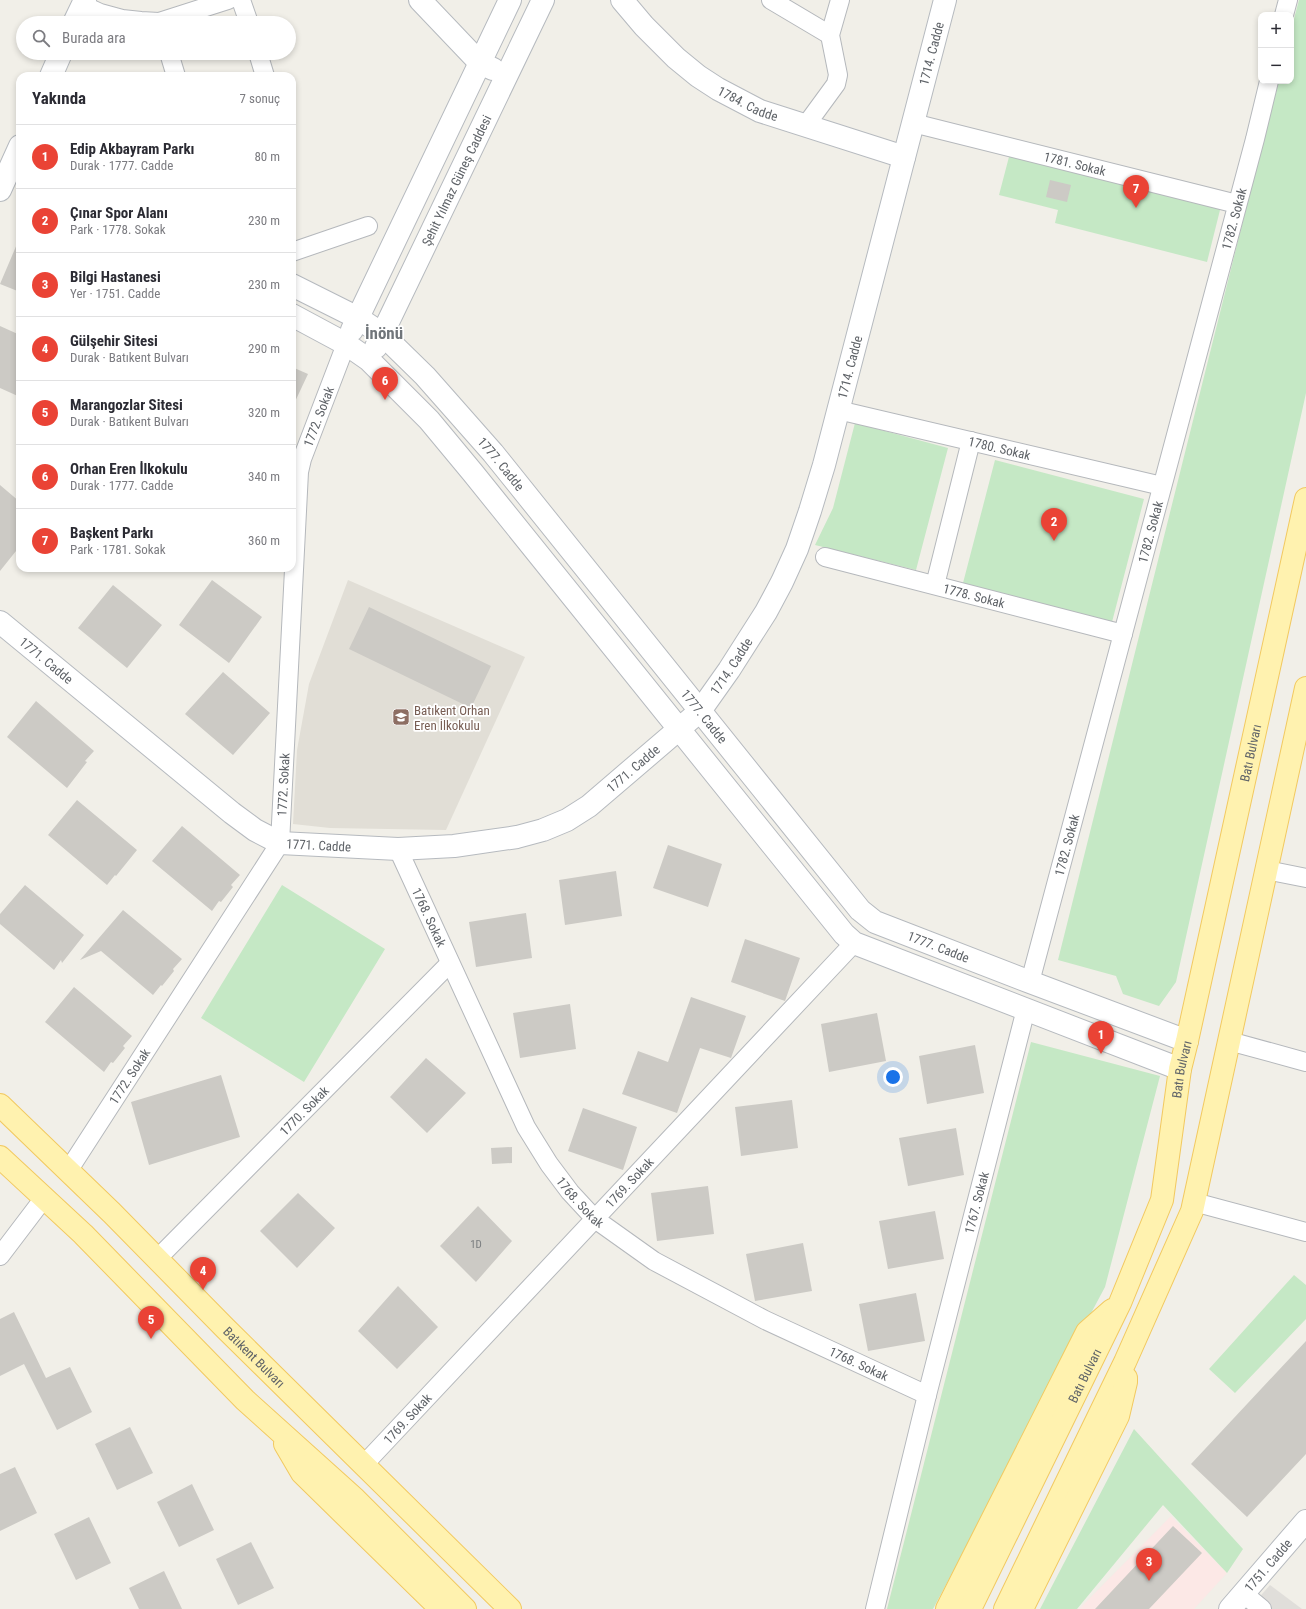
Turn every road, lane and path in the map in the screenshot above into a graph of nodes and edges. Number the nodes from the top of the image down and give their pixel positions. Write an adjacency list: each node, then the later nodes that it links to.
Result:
1 (228, 0): 14 (street)
2 (241, 0): 15 (street)
3 (420, 0): 20 (main road)
4 (510, 0): 20 (main road)
5 (543, 0): 24 (main road, Şehit Yılmaz Güneş Caddesi)
6 (622, 0): 27 (main road, 1784. Cadde)
7 (771, 0): 16 (street)
8 (840, 0): 16 (street)
9 (945, 0): 26 (main road, 1714. Cadde)
10 (1288, 0): 12 (street)
11 (81, 9): 13 (street)
12 (1285, 12)
13 (111, 16)
14 (179, 16)
15 (247, 16)
16 (830, 35): 27 (street)
17 (58, 60): 21 (main road)
18 (171, 60): 22 (street)
19 (260, 60): 23 (street)
20 (480, 63): 24 (main road); 36 (main road)
21 (53, 72)
22 (175, 72)
23 (264, 72)
24 (507, 75): 37 (main road, Şehit Yılmaz Güneş Caddesi)
25 (1267, 84): 31 (street, 1782. Sokak)
26 (913, 123): 29 (main road, 1714. Cadde); 31 (street, 1781. Sokak)
27 (806, 126): 29 (main road, 1784. Cadde)
28 (14, 154): 30 (main road)
29 (904, 157): 40 (main road, 1714. Cadde)
30 (6, 185)
31 (1237, 204): 42 (street, 1782. Sokak)
32 (368, 226): 33 (street)
33 (296, 251)
34 (296, 287): 36 (main road, 1777. Cadde)
35 (296, 317): 38 (main road, 1777. Cadde)
36 (358, 318): 37 (main road, 1777. Cadde); 38 (main road)
37 (382, 334): 39 (main road, Şehit Yılmaz Güneş Caddesi); 51 (main road, 1777. Cadde)
38 (346, 344): 39 (main road, 1777. Cadde); 44 (street, 1772. Sokak)
39 (369, 360): 52 (main road, 1777. Cadde)
40 (838, 410): 41 (street, 1780. Sokak); 51 (main road, 1714. Cadde)
41 (971, 441): 42 (street, 1780. Sokak); 47 (street)
42 (1162, 486): 49 (street, 1782. Sokak)
43 (1306, 499): 61 (main road, Batı Bulvarı)
44 (296, 546)
45 (825, 557): 47 (street, 1778. Sokak)
46 (295, 572): 53 (street, 1772. Sokak)
47 (935, 585): 49 (street, 1778. Sokak)
48 (0, 622): 53 (main road, 1771. Cadde)
49 (1123, 634): 59 (street, 1782. Sokak)
50 (1306, 690): 55 (main road)
51 (700, 711): 52 (main road, 1714. Cadde); 59 (main road, 1777. Cadde)
52 (679, 729): 54 (main road, 1771. Cadde); 57 (main road, 1777. Cadde)
53 (280, 843): 54 (main road, 1771. Cadde); 67 (street, 1772. Sokak)
54 (398, 849): 58 (street, 1768. Sokak)
55 (1266, 870): 56 (street); 62 (main road)
56 (1306, 878)
57 (854, 943): 60 (main road, 1777. Cadde); 70 (street, 1769. Sokak)
58 (450, 963): 70 (street, 1768. Sokak); 73 (street, 1770. Sokak)
59 (1030, 982): 61 (main road, 1777. Cadde)
60 (1026, 1009): 64 (main road, 1777. Cadde); 76 (street, 1767. Sokak)
61 (1187, 1041): 64 (main road, Batı Bulvarı)
62 (1229, 1041): 63 (street); 69 (main road)
63 (1306, 1062)
64 (1180, 1069): 74 (main road, Batı Bulvarı)
65 (0, 1105): 67 (main road, Batıkent Bulvarı)
66 (0, 1157): 68 (main road)
67 (68, 1171): 73 (main road, Batıkent Bulvarı)
68 (44, 1198): 72 (street); 77 (main road)
69 (1194, 1202): 71 (street); 75 (main road)
70 (595, 1219): 76 (street, 1768. Sokak); 79 (street, 1769. Sokak)
71 (1306, 1232)
72 (0, 1256)
73 (157, 1259): 78 (main road, Batıkent Bulvarı)
74 (1120, 1303): 87 (main road); 88 (main road, Batı Bulvarı)
75 (1125, 1362): 89 (main road); 90 (main road)
76 (927, 1395): 86 (street, 1767. Sokak)
77 (276, 1427): 82 (main road); 83 (main road)
78 (338, 1440): 79 (main road); 84 (main road, Batıkent Bulvarı)
79 (371, 1457): 85 (main road)
80 (1306, 1521): 81 (main road, 1751. Cadde)
81 (1244, 1594): 91 (main road, 1751. Cadde); 92 (street)
82 (441, 1609)
83 (465, 1609)
84 (510, 1609)
85 (524, 1609)
86 (876, 1609)
87 (947, 1609)
88 (970, 1609)
89 (1005, 1609)
90 (1022, 1609)
91 (1230, 1609)
92 (1262, 1609)

